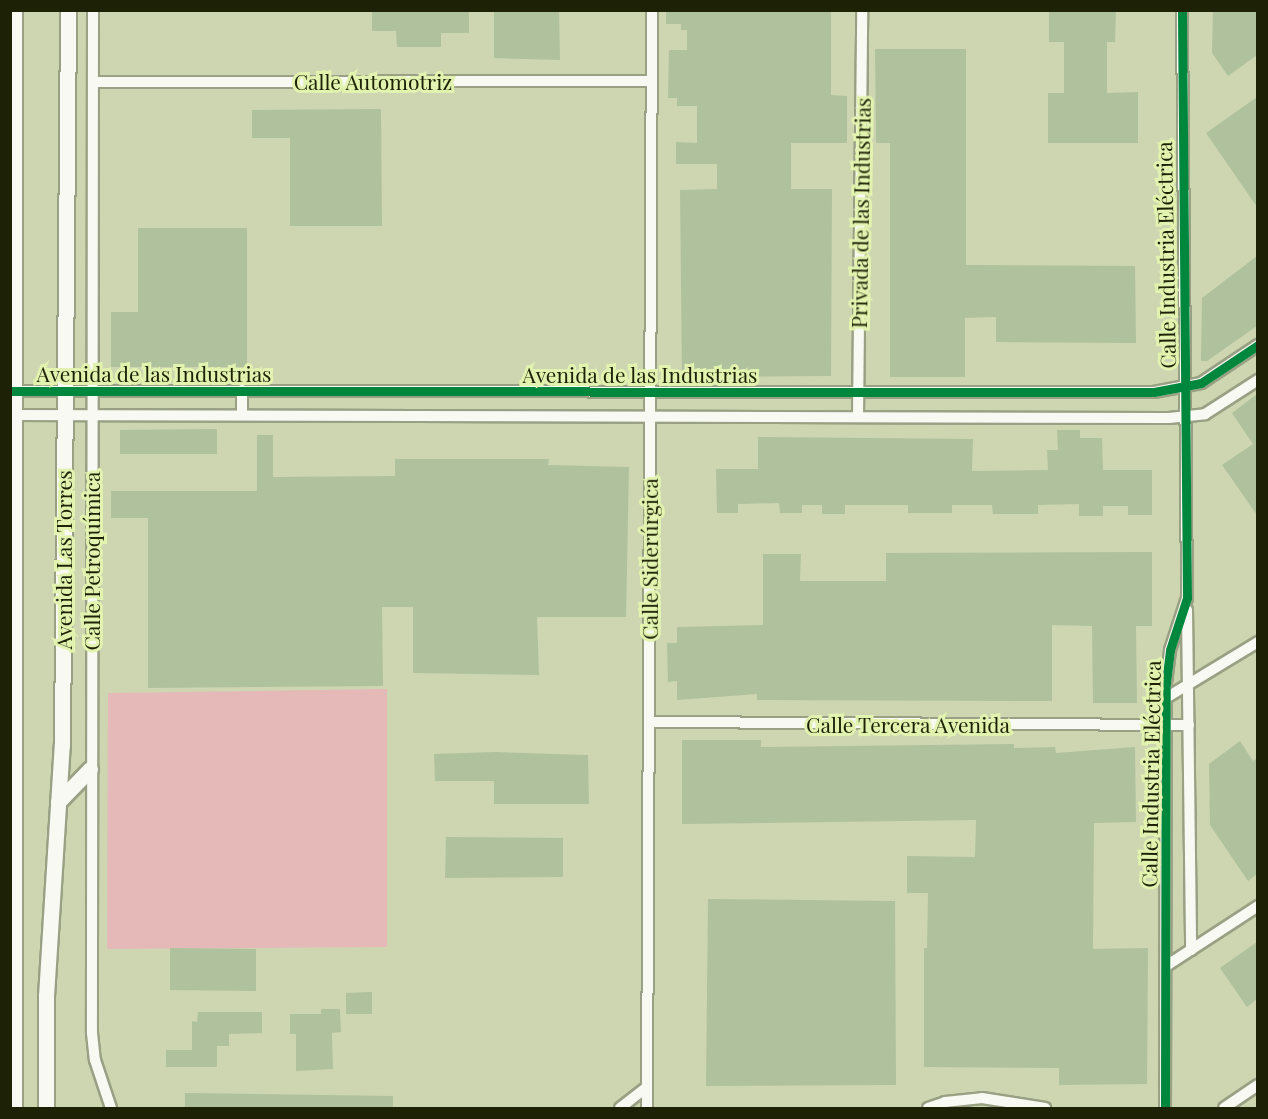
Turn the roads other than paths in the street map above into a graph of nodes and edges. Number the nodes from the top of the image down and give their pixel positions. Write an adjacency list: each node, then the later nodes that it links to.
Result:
1 (14, 10): 13 (main road)
2 (68, 10): 15 (main road, Avenida Las Torres)
3 (93, 10): 8 (street, Calle Petroquímica)
4 (651, 10): 7 (street, Calle Siderúrgica)
5 (862, 10): 14 (street, Privada de las Industrias)
6 (1182, 10): 11 (street, Calle Industria Eléctrica)
7 (651, 81): 8 (street, Calle Automotriz); 17 (street, Calle Siderúrgica)
8 (95, 82): 16 (street, Calle Petroquímica)
9 (1257, 345): 11 (street, Avenida de las Industrias)
10 (1257, 380): 24 (street, Avenida de las Industrias)
11 (1185, 388): 14 (street, Avenida de las Industrias); 24 (street, Calle Industria Eléctrica)
12 (242, 390): 16 (street, Avenida de las Industrias); 17 (street, Avenida de las Industrias); 18 (street)
13 (12, 391): 15 (street, Avenida de las Industrias); 19 (main road)
14 (858, 391): 17 (street, Avenida de las Industrias); 22 (street, Privada de las Industrias)
15 (65, 392): 16 (street, Avenida de las Industrias); 21 (main road, Avenida Las Torres)
16 (92, 392): 20 (street, Calle Petroquímica)
17 (649, 393): 23 (street, Calle Siderúrgica)
18 (242, 414): 20 (street, Avenida de las Industrias); 23 (street, Avenida de las Industrias)
19 (12, 415): 21 (street, Avenida de las Industrias); 32 (main road)
20 (92, 415): 21 (street, Avenida de las Industrias); 33 (street, Calle Petroquímica)
21 (64, 416): 34 (main road, Avenida Las Torres)
22 (858, 416): 23 (street, Avenida de las Industrias); 24 (street, Avenida de las Industrias)
23 (648, 417): 29 (street, Calle Siderúrgica)
24 (1185, 417): 25 (street, Calle Industria Eléctrica)
25 (1187, 598): 27 (street); 28 (street, Calle Industria Eléctrica)
26 (1257, 642): 27 (street)
27 (1188, 685): 28 (street); 30 (street)
28 (1166, 698): 31 (street, Calle Industria Eléctrica)
29 (650, 722): 31 (street, Calle Tercera Avenida); 39 (street, Calle Siderúrgica)
30 (1189, 725): 31 (street, Calle Tercera Avenida); 36 (street)
31 (1165, 726): 37 (street, Calle Industria Eléctrica)
32 (12, 743): 40 (main road)
33 (90, 769): 34 (main road); 43 (street, Calle Petroquímica)
34 (58, 802): 42 (main road, Avenida Las Torres)
35 (1257, 906): 36 (street)
36 (1191, 950): 37 (street)
37 (1166, 966): 48 (street, Calle Industria Eléctrica)
38 (1257, 1085): 49 (street)
39 (647, 1087): 44 (street); 45 (street, Calle Siderúrgica)
40 (12, 1091): 41 (main road)
41 (14, 1108)
42 (46, 1108)
43 (111, 1108)
44 (620, 1108)
45 (647, 1108)
46 (928, 1108): 47 (street)
47 (1046, 1108)
48 (1164, 1108)
49 (1224, 1108)

